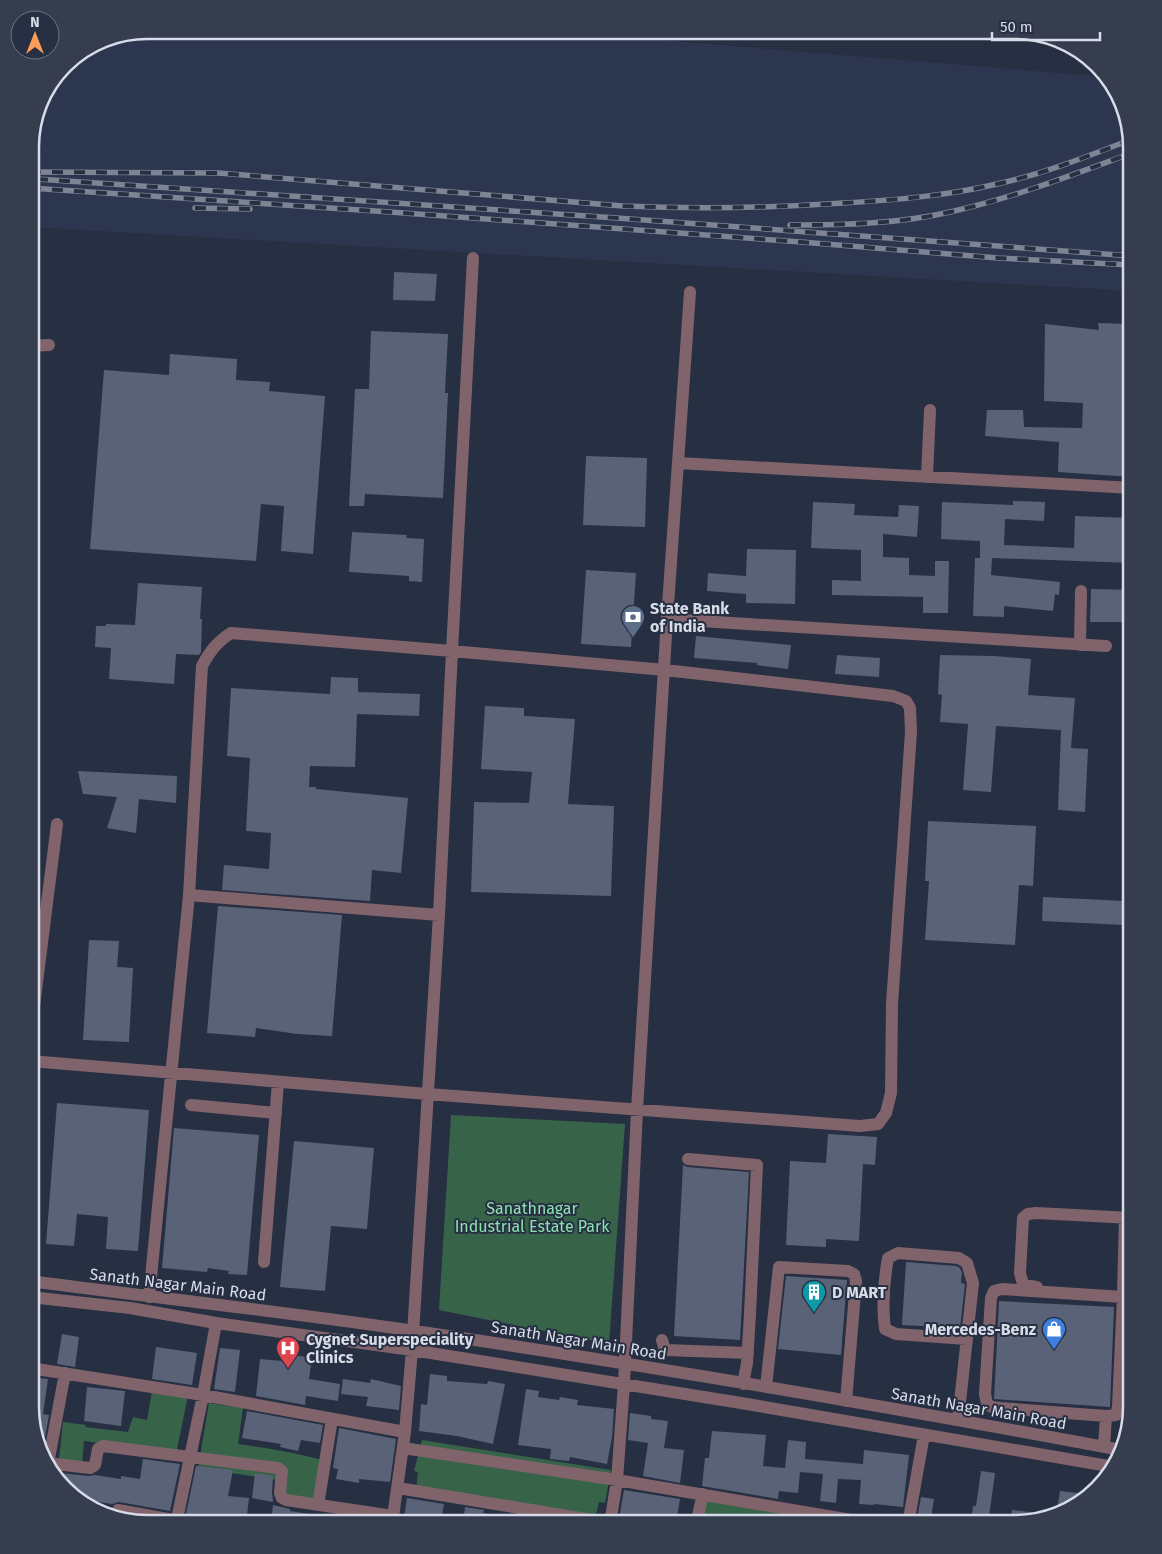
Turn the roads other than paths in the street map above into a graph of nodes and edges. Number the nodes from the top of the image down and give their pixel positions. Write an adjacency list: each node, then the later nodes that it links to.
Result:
1 (473, 258): 13 (street)
2 (690, 292): 6 (street)
3 (50, 345): 4 (street)
4 (39, 346)
5 (930, 410): 7 (street)
6 (678, 462): 7 (street); 10 (street)
7 (927, 476): 8 (street)
8 (1123, 487)
9 (1081, 591): 11 (street)
10 (667, 619): 11 (street); 14 (street)
11 (1080, 645): 12 (street)
12 (1106, 646)
13 (452, 650): 14 (street); 16 (street); 17 (street)
14 (665, 670): 24 (street); 24 (street)
15 (57, 824): 18 (street)
16 (189, 895): 17 (street); 20 (street)
17 (439, 915): 22 (street)
18 (39, 924)
19 (39, 1062): 20 (street)
20 (172, 1072): 21 (street); 32 (street)
21 (278, 1082): 22 (street); 25 (street)
22 (427, 1094): 24 (street); 35 (street)
23 (191, 1105): 25 (street)
24 (638, 1110): 41 (street)
25 (276, 1113): 28 (street)
26 (688, 1159): 40 (street)
27 (1123, 1218): 30 (street)
28 (264, 1262)
29 (39, 1282): 32 (street, Sanath Nagar Main Road)
30 (1123, 1295)
31 (1123, 1295): 49 (street)
32 (149, 1297): 35 (street, Sanath Nagar Main Road)
33 (39, 1298): 34 (street)
34 (216, 1323): 38 (street); 47 (street)
35 (413, 1331): 38 (street); 41 (street, Sanath Nagar Main Road)
36 (967, 1338): 36 (street); 51 (street)
37 (662, 1340): 40 (street)
38 (412, 1350): 44 (street); 52 (street)
39 (1123, 1352): 49 (street)
40 (748, 1353): 45 (street)
41 (625, 1364): 44 (street); 45 (street, Sanath Nagar Main Road)
42 (39, 1369): 43 (street)
43 (64, 1373): 47 (street); 57 (street)
44 (624, 1384): 53 (street); 61 (street)
45 (743, 1384): 46 (street, Sanath Nagar Main Road)
46 (766, 1388): 48 (street, Sanath Nagar Main Road); 48 (street)
47 (203, 1395): 50 (street); 58 (street)
48 (846, 1401): 51 (street, Sanath Nagar Main Road)
49 (1106, 1416): 54 (street)
50 (332, 1419): 52 (street); 64 (street)
51 (958, 1420): 54 (street, Sanath Nagar Main Road)
52 (405, 1432): 55 (street)
53 (924, 1435): 60 (street); 74 (street)
54 (1104, 1447): 56 (street, Sanath Nagar Main Road)
55 (403, 1448): 61 (street); 62 (street)
56 (1114, 1449)
57 (50, 1454)
58 (190, 1457): 59 (street); 64 (street); 67 (street)
59 (55, 1464)
60 (1105, 1466)
61 (617, 1480): 63 (street); 71 (street)
62 (398, 1488): 69 (street); 70 (street)
63 (702, 1494): 72 (street); 73 (street)
64 (318, 1505): 68 (street)
65 (118, 1510): 66 (street)
66 (140, 1514)
67 (178, 1515)
68 (368, 1515)
69 (394, 1515)
70 (557, 1515)
71 (611, 1515)
72 (698, 1515)
73 (805, 1515)
74 (910, 1515)

